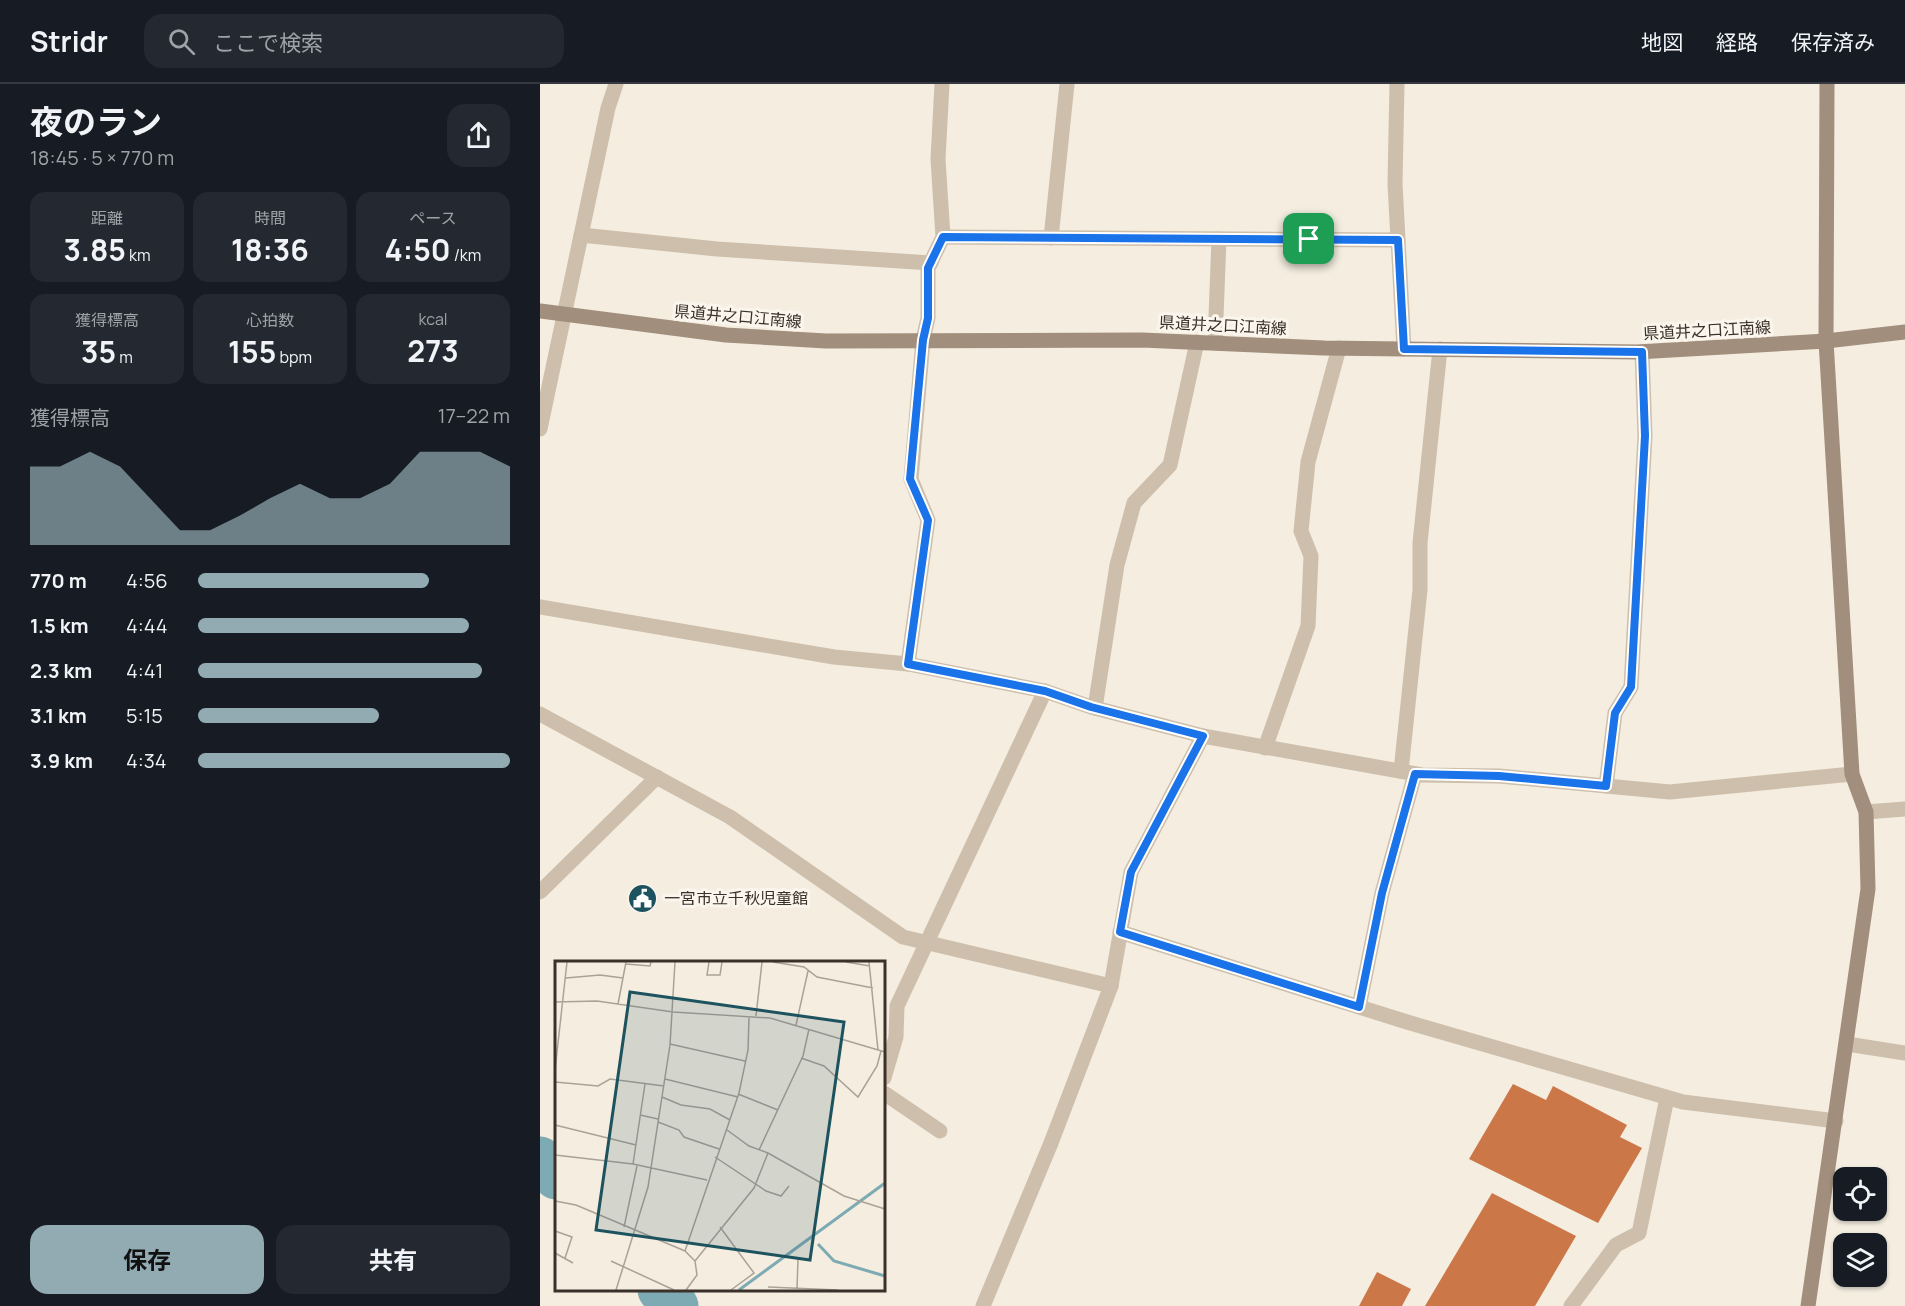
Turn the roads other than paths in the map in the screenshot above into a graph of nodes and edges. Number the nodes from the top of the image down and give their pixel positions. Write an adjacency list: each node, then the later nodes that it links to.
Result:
1 (616, 84): 6 (street)
2 (942, 84): 7 (street)
3 (1067, 84): 8 (street)
4 (1397, 84): 10 (street)
5 (1827, 84): 16 (main road)
6 (581, 234): 11 (street); 13 (street)
7 (943, 237): 8 (street); 11 (street)
8 (1051, 238): 9 (street)
9 (1219, 238): 10 (street); 18 (street)
10 (1398, 240): 20 (street)
11 (931, 263): 15 (street)
12 (540, 310): 13 (main road, 県道井之口江南線)
13 (564, 316): 15 (main road, 県道井之口江南線); 23 (street)
14 (1905, 332): 16 (main road, 県道井之口江南線)
15 (923, 340): 17 (main road, 県道井之口江南線); 25 (street)
16 (1826, 341): 22 (main road, 県道井之口江南線); 32 (main road)
17 (1197, 342): 18 (main road, 県道井之口江南線); 27 (street)
18 (1215, 343): 19 (main road, 県道井之口江南線)
19 (1339, 348): 20 (main road, 県道井之口江南線); 30 (street)
20 (1404, 349): 21 (main road, 県道井之口江南線)
21 (1440, 349): 22 (main road, 県道井之口江南線); 31 (street)
22 (1642, 352): 34 (street)
23 (540, 429)
24 (540, 608): 25 (street)
25 (908, 664): 26 (street)
26 (1045, 691): 27 (street); 39 (street)
27 (1095, 708): 29 (street)
28 (540, 714): 33 (street)
29 (1203, 736): 30 (street); 38 (street)
30 (1264, 748): 31 (street)
31 (1408, 772): 34 (street); 41 (street)
32 (1852, 774): 34 (street); 36 (main road)
33 (657, 777): 37 (street); 39 (street)
34 (1606, 786)
35 (1905, 809): 36 (street)
36 (1866, 812): 42 (main road)
37 (540, 891)
38 (1120, 932): 40 (street); 41 (street)
39 (928, 943): 40 (street); 44 (street)
40 (1111, 986): 49 (street)
41 (1359, 1007): 46 (street)
42 (1847, 1044): 43 (street); 47 (main road)
43 (1905, 1053)
44 (885, 1075)
45 (885, 1094): 48 (street)
46 (1667, 1098): 47 (street); 50 (street)
47 (1836, 1121): 51 (main road)
48 (940, 1131)
49 (983, 1306)
50 (1571, 1306)
51 (1808, 1306)

